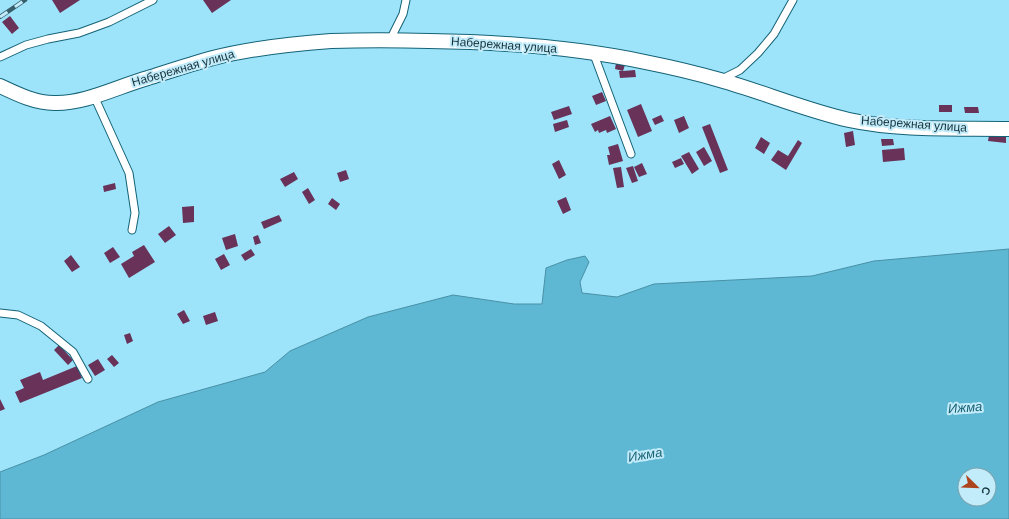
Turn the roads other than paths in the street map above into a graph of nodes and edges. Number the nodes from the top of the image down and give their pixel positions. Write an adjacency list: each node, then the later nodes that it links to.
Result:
1 (153, 0): 6 (lane)
2 (406, 0): 4 (lane)
3 (793, 0): 7 (lane)
4 (390, 40): 5 (street, Набережная улица); 9 (street, Набережная улица)
5 (593, 52): 7 (street, Набережная улица); 11 (lane)
6 (0, 57)
7 (720, 80): 10 (street, Набережная улица)
8 (0, 86): 9 (street, Набережная улица)
9 (94, 96): 12 (lane)
10 (1009, 129)
11 (631, 154)
12 (132, 230)
13 (0, 313): 14 (lane)
14 (88, 379)

